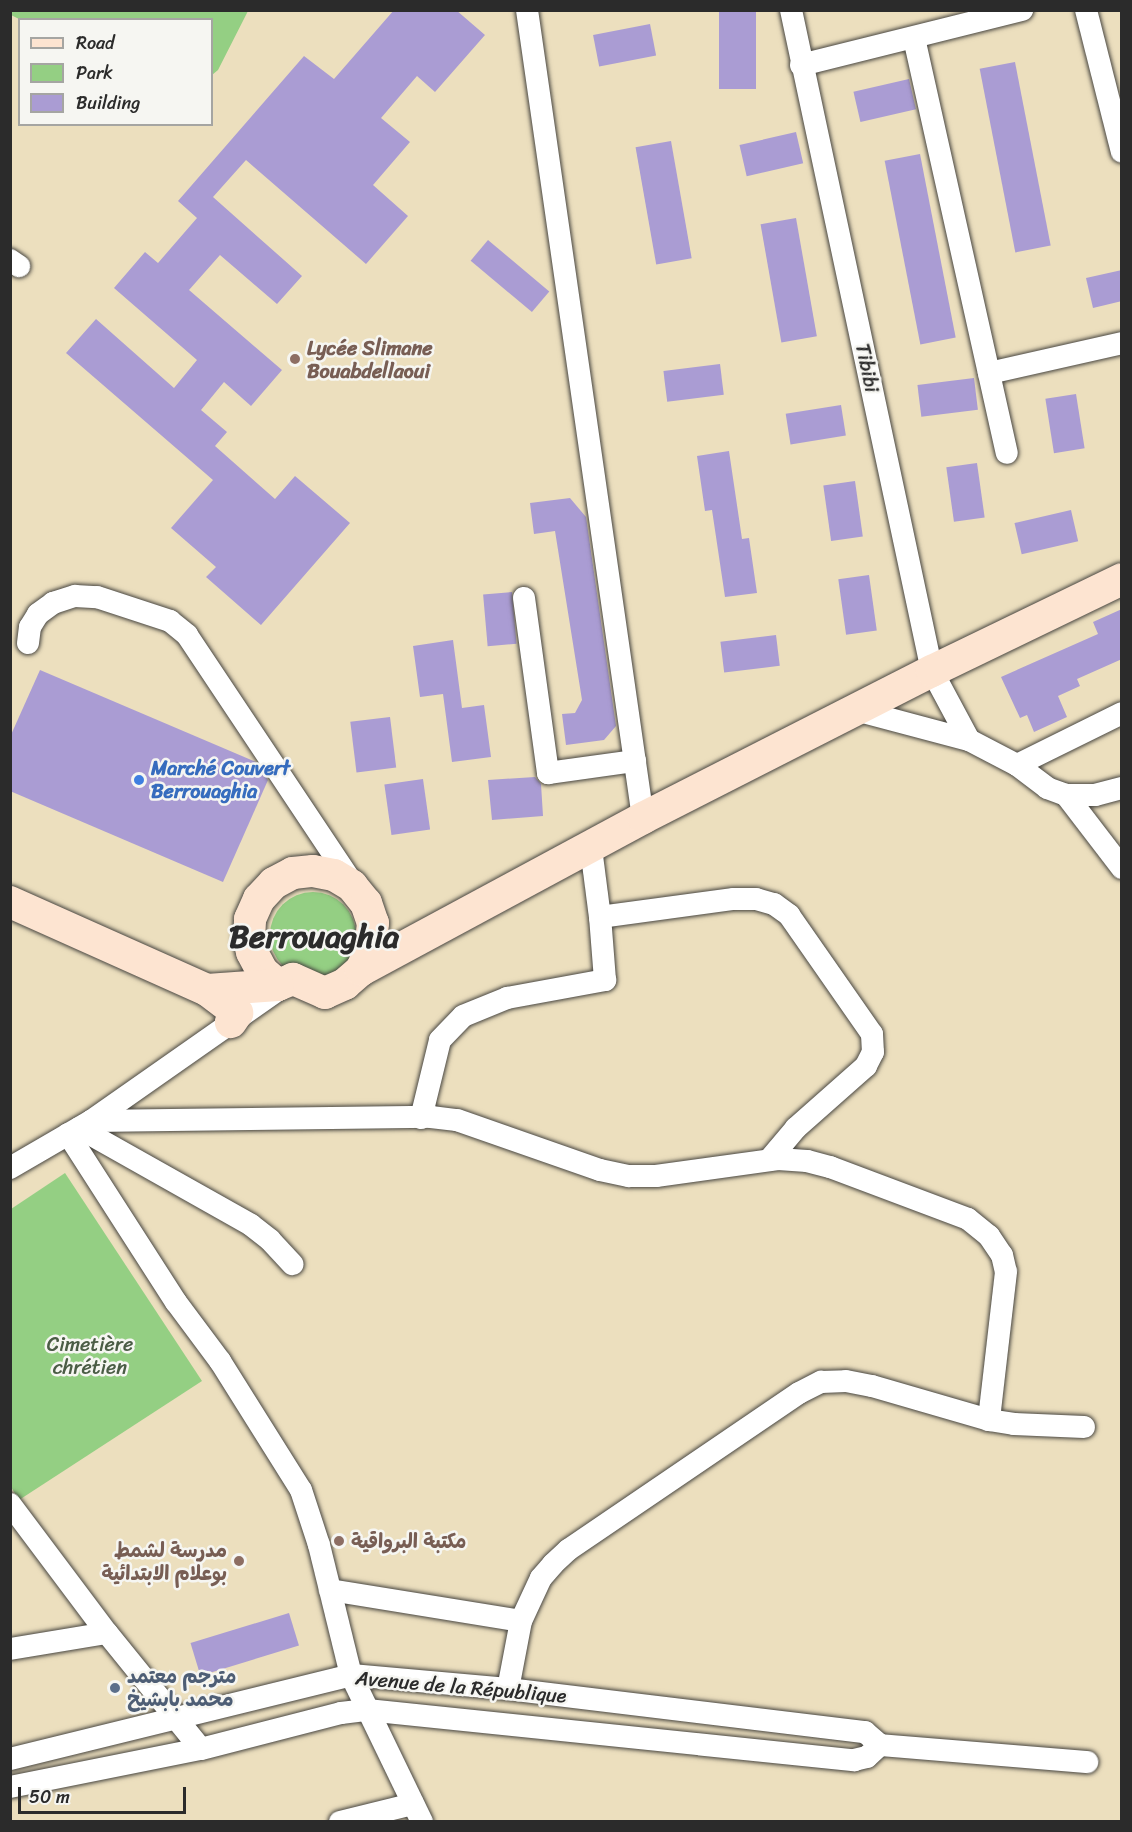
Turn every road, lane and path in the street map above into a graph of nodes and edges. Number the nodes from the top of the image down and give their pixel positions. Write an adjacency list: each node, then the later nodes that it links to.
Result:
1 (527, 10): 18 (street)
2 (791, 10): 6 (street, Tibibi)
3 (1022, 10): 5 (street)
4 (1086, 10): 7 (street)
5 (914, 38): 6 (street); 9 (street)
6 (801, 65): 14 (street, Tibibi)
7 (1122, 152)
8 (1122, 343): 9 (street)
9 (989, 373): 10 (street)
10 (1006, 453)
11 (1122, 579): 14 (street)
12 (524, 598): 18 (street)
13 (28, 643): 26 (street)
14 (932, 671): 15 (street); 17 (street, Tibibi)
15 (856, 710): 17 (street); 22 (street)
16 (1122, 713): 19 (street)
17 (969, 740): 19 (street)
18 (635, 761): 22 (street)
19 (1017, 765): 21 (street)
20 (1122, 788): 21 (street)
21 (1066, 795): 24 (street)
22 (643, 818): 23 (street)
23 (591, 848): 27 (street); 28 (street)
24 (1122, 868)
25 (10, 902): 30 (street)
26 (366, 903): 28 (street); 29 (street)
27 (600, 916): 32 (street); 34 (street)
28 (361, 970): 29 (street)
29 (286, 982): 30 (street); 31 (street)
30 (207, 990): 31 (street)
31 (231, 1022): 33 (street)
32 (421, 1118): 33 (street); 34 (street)
33 (79, 1128): 35 (street); 36 (street); 40 (street)
34 (769, 1160): 37 (street)
35 (10, 1168)
36 (292, 1264)
37 (989, 1420): 38 (street); 41 (street)
38 (1084, 1426)
39 (10, 1504): 42 (street)
40 (330, 1590): 41 (street); 44 (street)
41 (521, 1621): 45 (street)
42 (106, 1633): 43 (street); 47 (street)
43 (10, 1649)
44 (351, 1675): 45 (street, Avenue de la République); 46 (street); 47 (street, Avenue de la République)
45 (508, 1689): 48 (street, Avenue de la République)
46 (367, 1710): 48 (street, Avenue de la République); 49 (street, Avenue de la République); 53 (street)
47 (178, 1719): 49 (street); 50 (street, Avenue de la République)
48 (880, 1745): 51 (street, Avenue de la République)
49 (201, 1749): 52 (street, Avenue de la République)
50 (10, 1759)
51 (1087, 1762)
52 (10, 1787)
53 (417, 1813): 54 (street)
54 (340, 1821)

